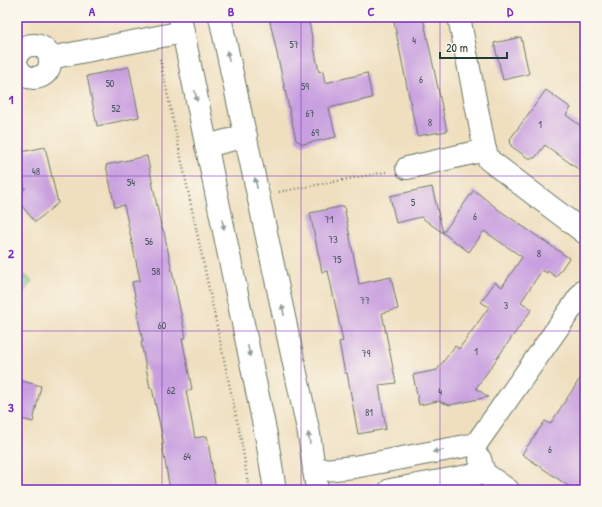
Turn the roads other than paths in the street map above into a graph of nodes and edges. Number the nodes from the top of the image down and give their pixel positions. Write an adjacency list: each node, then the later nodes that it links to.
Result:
1 (220, 17): 7 (street, one-way to 1)
2 (459, 17): 9 (street)
3 (181, 25): 5 (street); 8 (street, one-way to 8)
4 (17, 57): 5 (street)
5 (50, 58): 6 (street)
6 (17, 66)
7 (246, 136): 8 (street); 15 (street, one-way to 7)
8 (206, 146): 16 (street, one-way to 16)
9 (485, 150): 10 (street); 11 (street)
10 (407, 168)
11 (585, 233)
12 (585, 289): 13 (street)
13 (476, 444): 14 (street); 15 (street, one-way to 15)
14 (484, 473): 17 (street); 18 (street)
15 (315, 481)
16 (276, 490)
17 (390, 490)
18 (508, 490)

